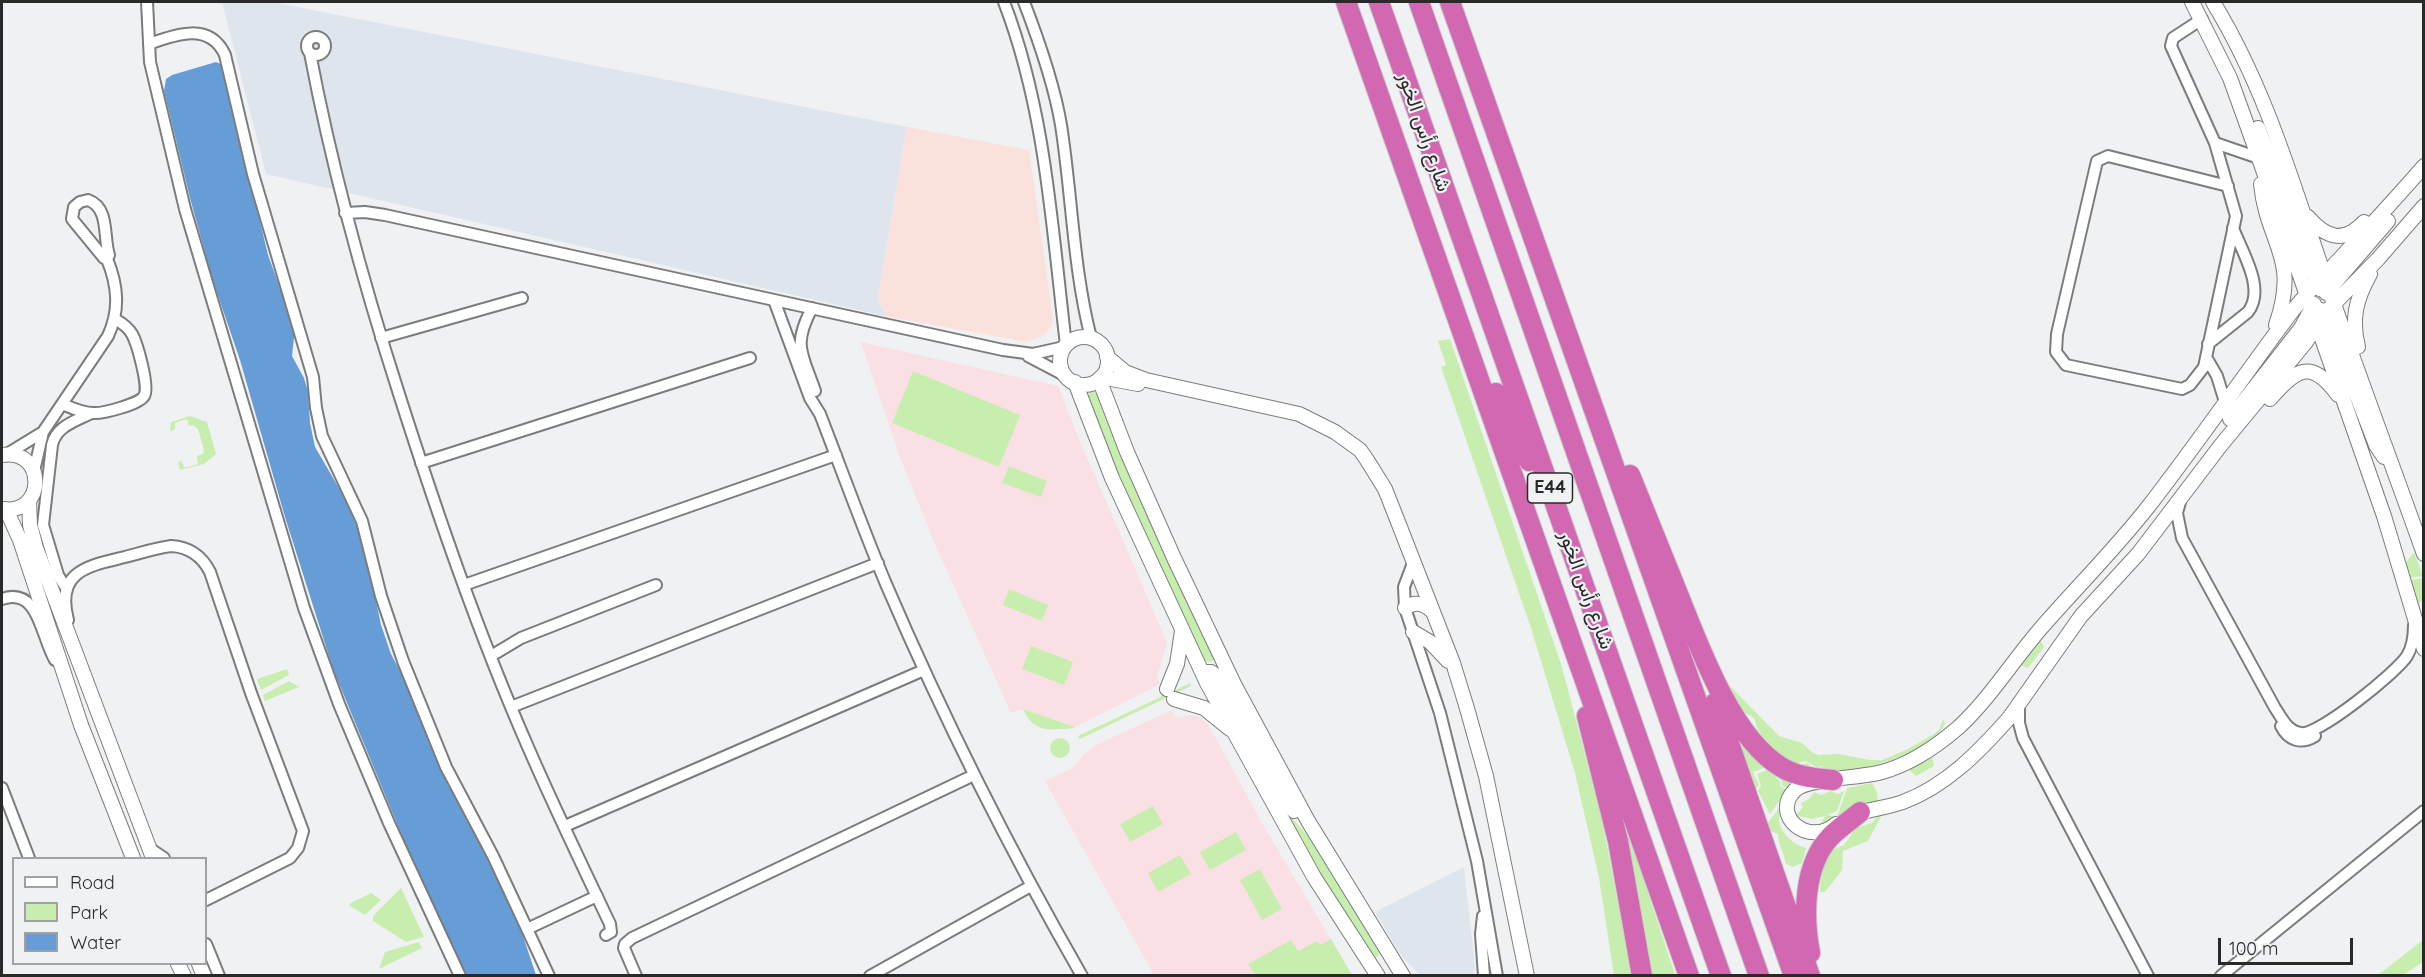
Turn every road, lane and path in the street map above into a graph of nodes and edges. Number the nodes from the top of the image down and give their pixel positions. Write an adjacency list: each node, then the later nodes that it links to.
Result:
1 (147, 2): 11 (street)
2 (1004, 2): 34 (street)
3 (1024, 2): 31 (street)
4 (1346, 2): 27 (highway)
5 (1378, 2): 59 (highway, شارع رأس الخور / E44)
6 (1419, 2): 115 (highway, شارع رأس الخور / E44)
7 (1450, 2): 47 (highway)
8 (2192, 2): 10 (street)
9 (2213, 2): 19 (street)
10 (2202, 19): 13 (street); 14 (street)
11 (149, 44): 98 (street); 102 (street)
12 (310, 53): 20 (street)
13 (2230, 78): 15 (street); 25 (street)
14 (2215, 143): 15 (street); 17 (street)
15 (2260, 161): 25 (street); 32 (street)
16 (2424, 166): 19 (street); 25 (street)
17 (2228, 186): 21 (street); 37 (street)
18 (2424, 206): 23 (street)
19 (2303, 212): 25 (street)
20 (345, 213): 26 (street); 30 (street)
21 (2233, 228): 33 (street); 33 (street)
22 (107, 259): 22 (street); 29 (street)
23 (2378, 259): 25 (street); 41 (street)
24 (522, 298): 30 (street)
25 (2320, 299): 32 (street); 41 (street); 44 (street); 49 (street); 54 (street)
26 (774, 300): 28 (street); 46 (street)
27 (1453, 304): 59 (highway); 73 (highway)
28 (812, 308): 35 (street); 46 (street)
29 (115, 319): 43 (street); 45 (street)
30 (381, 338): 52 (street)
31 (1090, 338): 34 (street); 36 (street)
32 (2272, 338): 42 (street)
33 (2208, 344): 37 (street)
34 (1065, 346): 35 (street); 40 (street)
35 (1025, 354): 40 (street)
36 (1107, 357): 39 (street); 53 (street)
37 (2206, 357): 42 (street)
38 (750, 358): 52 (street)
39 (1100, 378): 40 (street); 53 (street); 80 (street)
40 (1071, 380): 71 (street)
41 (2368, 396): 54 (street)
42 (2225, 402): 85 (street)
43 (62, 404): 45 (street); 48 (street)
44 (2345, 404): 49 (street); 70 (street)
45 (91, 413): 65 (street)
46 (820, 414): 51 (street)
47 (1596, 416): 69 (highway); 86 (highway)
48 (43, 432): 50 (street); 55 (street)
49 (2221, 445): 56 (street)
50 (4, 454): 55 (street)
51 (836, 455): 61 (street); 63 (street)
52 (421, 463): 63 (street)
53 (1370, 464): 62 (street)
54 (2392, 464): 60 (street)
55 (34, 471): 57 (street)
56 (2181, 498): 70 (street); 81 (street)
57 (29, 500): 58 (street); 76 (street)
58 (4, 509): 77 (street)
59 (1569, 544): 114 (highway, شارع رأس الخور / E44)
60 (2422, 548)
61 (878, 563): 78 (street); 82 (street)
62 (1413, 563): 67 (street); 68 (street)
63 (464, 585): 75 (street)
64 (656, 585): 75 (street)
65 (66, 588): 76 (street); 96 (street)
66 (2, 599): 77 (street)
67 (1405, 608): 68 (street); 72 (street)
68 (1432, 610): 79 (street)
69 (1689, 621): 85 (highway); 118 (highway)
70 (2414, 621): 74 (street)
71 (1182, 629): 80 (street); 83 (street)
72 (1413, 632): 79 (street); 97 (street)
73 (1572, 637): 112 (highway); 113 (highway)
74 (2424, 649)
75 (491, 656): 82 (street)
76 (77, 659): 91 (street)
77 (62, 670): 93 (street)
78 (924, 670): 84 (street); 90 (street)
79 (1456, 672): 111 (street)
80 (1216, 673): 83 (street); 108 (street)
81 (2019, 704): 89 (street); 120 (street)
82 (511, 707): 90 (street)
83 (1236, 735): 107 (street)
84 (974, 775): 94 (street); 104 (street)
85 (1833, 780): 89 (street)
86 (1726, 783): 116 (highway); 117 (highway)
87 (2, 788): 92 (street)
88 (2424, 811): 121 (street)
89 (1860, 812): 119 (highway)
90 (564, 826): 95 (street)
91 (151, 853)
92 (29, 857)
93 (133, 857)
94 (1031, 886): 105 (street); 106 (street)
95 (597, 896): 98 (street); 99 (street)
96 (207, 900)
97 (1485, 910): 109 (street); 110 (street)
98 (527, 929): 103 (street)
99 (606, 935)
100 (207, 946): 101 (street)
101 (219, 975)
102 (460, 975)
103 (549, 975)
104 (636, 975)
105 (870, 975)
106 (1082, 975)
107 (1378, 975)
108 (1403, 975)
109 (1484, 975)
110 (1497, 975)
111 (1527, 975)
112 (1642, 975)
113 (1689, 975)
114 (1721, 975)
115 (1759, 975)
116 (1779, 975)
117 (1794, 975)
118 (1810, 975)
119 (1816, 975)
120 (2148, 975)
121 (2221, 975)

